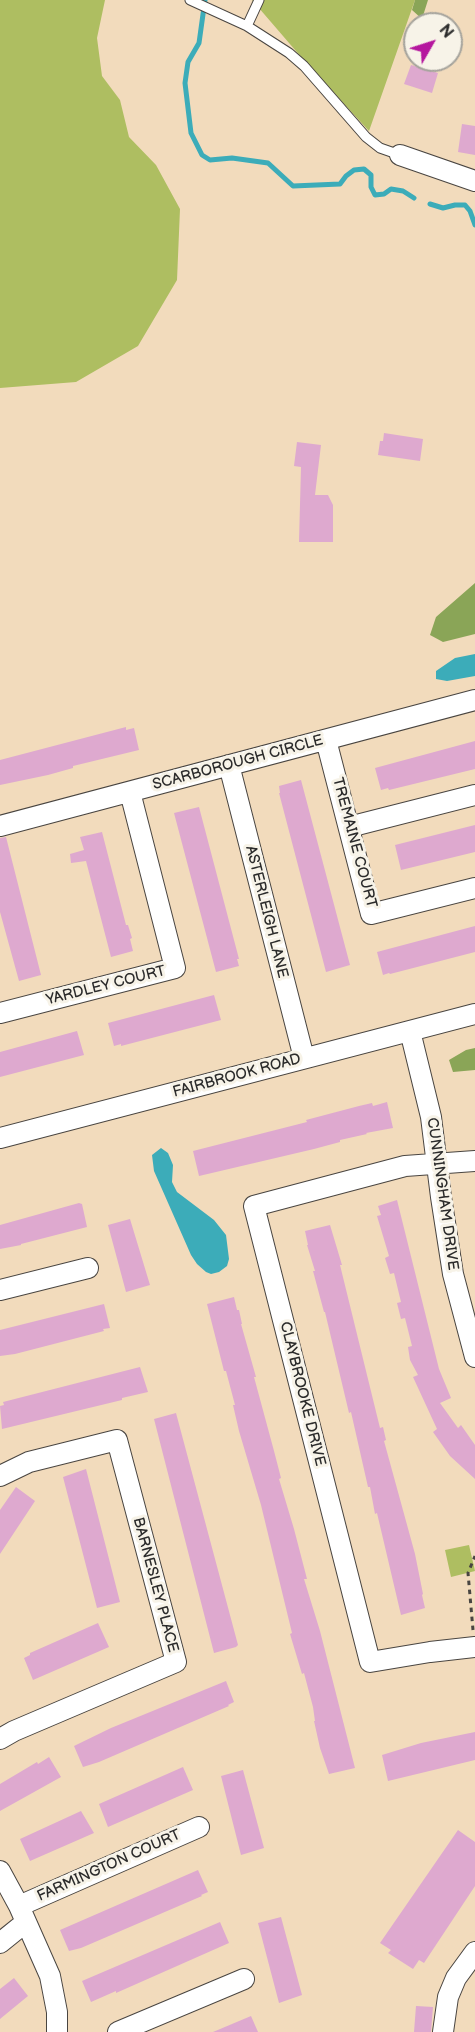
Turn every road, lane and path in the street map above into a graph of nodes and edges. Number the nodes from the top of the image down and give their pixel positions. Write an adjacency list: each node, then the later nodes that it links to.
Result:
1 (190, 0): 3 (lane)
2 (259, 0): 3 (lane)
3 (247, 26): 4 (lane)
4 (400, 155): 5 (street)
5 (475, 181)
6 (475, 700): 7 (street, SCARBOROUGH CIRCLE)
7 (326, 740): 8 (street, SCARBOROUGH CIRCLE); 12 (street, TREMAINE COURT)
8 (229, 765): 9 (street, SCARBOROUGH CIRCLE); 17 (street, ASTERLEIGH LANE)
9 (130, 792): 11 (street, SCARBOROUGH CIRCLE); 14 (street, YARDLEY COURT)
10 (475, 795): 12 (street)
11 (0, 826)
12 (349, 827): 13 (street, TREMAINE COURT)
13 (475, 888)
14 (0, 1013)
15 (475, 1014): 16 (street, FAIRBROOK ROAD)
16 (410, 1031): 17 (street, FAIRBROOK ROAD); 20 (street, CUNNINGHAM DRIVE)
17 (304, 1058): 18 (street, FAIRBROOK ROAD)
18 (0, 1138)
19 (475, 1161): 20 (street)
20 (438, 1163): 23 (street, CUNNINGHAM DRIVE); 26 (street, CLAYBROOKE DRIVE)
21 (88, 1268): 22 (street)
22 (0, 1290)
23 (475, 1357)
24 (0, 1476): 27 (street, BARNESLEY PLACE)
25 (475, 1556): 26 (path)
26 (474, 1647)
27 (0, 1739)
28 (199, 1827): 30 (street, FARMINGTON COURT)
29 (0, 1871): 30 (street)
30 (22, 1914): 31 (street, FARMINGTON COURT); 34 (street)
31 (0, 1943)
32 (475, 1952): 36 (street)
33 (244, 1979): 35 (street)
34 (57, 2032)
35 (118, 2032)
36 (443, 2032)

